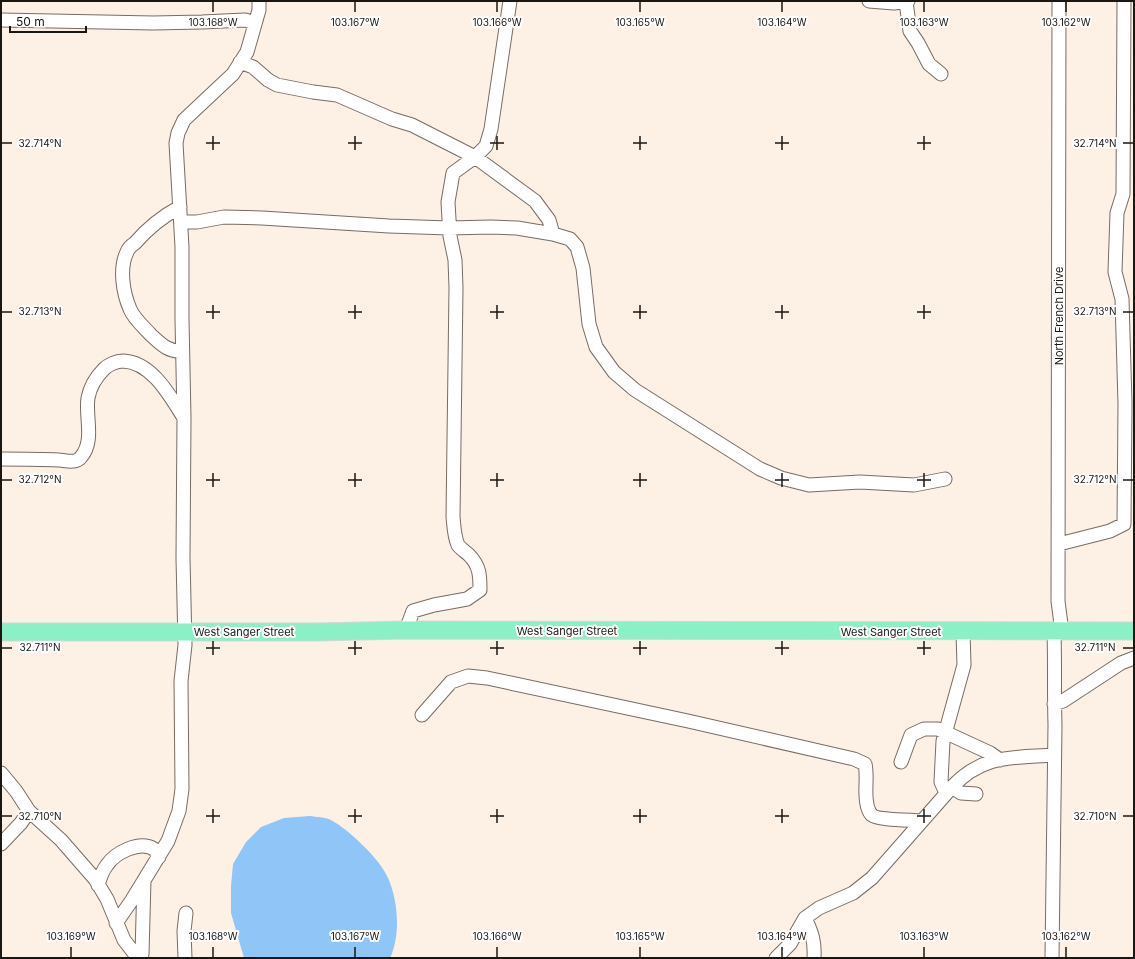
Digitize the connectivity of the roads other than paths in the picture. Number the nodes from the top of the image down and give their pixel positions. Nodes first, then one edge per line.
1 (259, 1) edge
2 (510, 1) edge
3 (869, 1) edge
4 (907, 1) edge
5 (1059, 1) edge
6 (1124, 1) edge
7 (1, 20) edge
8 (255, 23) junction
9 (240, 62) junction
10 (941, 74) dead end
11 (1123, 132) junction
12 (1134, 142) edge
13 (475, 157) junction
14 (180, 206) junction
15 (181, 222) junction
16 (449, 228) junction
17 (553, 234) junction
18 (182, 351) junction
19 (184, 418) junction
20 (1, 459) edge
21 (945, 479) dead end
22 (1059, 544) junction
23 (406, 630) junction
24 (185, 631) junction
25 (1, 632) edge
26 (963, 632) junction
27 (1058, 632) junction
28 (1134, 632) edge
29 (1134, 658) edge
30 (1054, 704) junction
31 (422, 715) dead end
32 (946, 733) junction
33 (1054, 755) junction
34 (1000, 760) junction
35 (901, 762) dead end
36 (1, 773) edge
37 (949, 790) junction
38 (976, 794) dead end
39 (29, 811) junction
40 (921, 821) junction
41 (1, 844) edge
42 (159, 857) junction
43 (144, 880) junction
44 (98, 885) junction
45 (186, 913) dead end
46 (805, 918) junction
47 (116, 923) junction
48 (139, 958) edge
49 (185, 958) edge
50 (776, 958) edge
51 (814, 958) edge
52 (1052, 958) edge

1 - 8 street
2 - 13 street
3 - 4 street
4 - 10 street
5 - 22 street, North French Drive
6 - 11 street
7 - 8 street
8 - 9 street
9 - 13 street
9 - 14 street
11 - 12 street
11 - 22 street
13 - 16 street
13 - 17 street
14 - 15 street
14 - 18 street
15 - 16 street
15 - 18 street
16 - 17 street
16 - 23 street
17 - 21 street
18 - 19 street
19 - 20 street
19 - 24 street
22 - 27 street, North French Drive
23 - 24 main road, West Sanger Street
23 - 26 main road, West Sanger Street
24 - 25 main road, West Sanger Street
24 - 42 street
26 - 27 main road, West Sanger Street
26 - 32 street
27 - 28 main road, West Sanger Street
27 - 30 street, North French Drive
29 - 30 street
30 - 33 street, North French Drive
31 - 40 street
32 - 34 street
32 - 35 street
32 - 37 street
33 - 34 street
33 - 52 street, North French Drive
34 - 37 street
36 - 39 street
37 - 38 street
37 - 40 street
39 - 41 street
39 - 44 street
40 - 46 street
42 - 43 street
42 - 44 street
43 - 47 street
43 - 48 street
44 - 47 street
45 - 49 street
46 - 50 street
46 - 51 street
47 - 48 street

